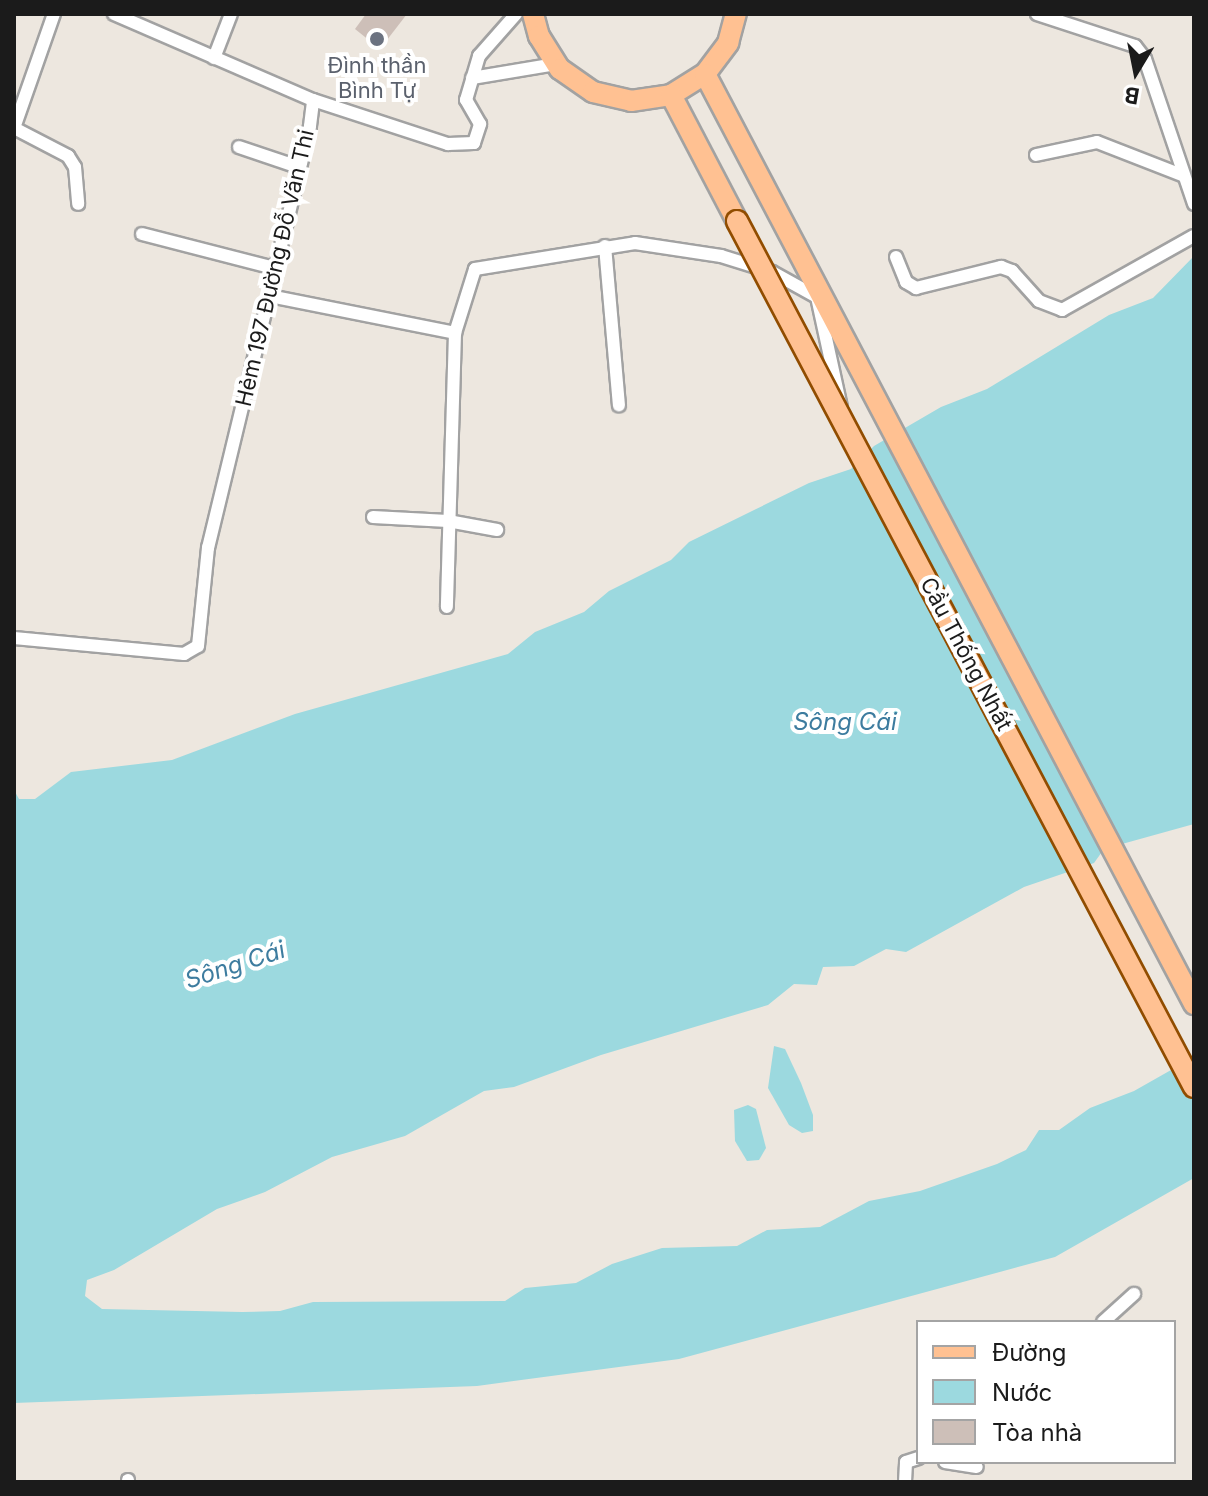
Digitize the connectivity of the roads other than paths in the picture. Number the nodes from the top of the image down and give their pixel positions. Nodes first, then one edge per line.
1 (54, 14) edge
2 (114, 14) edge
3 (231, 14) edge
4 (516, 14) edge
5 (533, 14) edge
6 (736, 14) edge
7 (1037, 14) edge
8 (214, 58) junction
9 (556, 64) junction
10 (705, 74) junction
11 (472, 78) junction
12 (671, 95) junction
13 (313, 100) junction
14 (14, 128) edge
15 (239, 147) dead end
16 (1036, 155) dead end
17 (298, 167) junction
18 (1184, 176) junction
19 (78, 204) dead end
20 (1194, 204) edge
21 (142, 234) dead end
22 (1194, 236) edge
23 (605, 246) junction
24 (896, 257) dead end
25 (274, 268) junction
26 (270, 296) junction
27 (455, 333) junction
28 (619, 405) dead end
29 (845, 433) dead end
30 (373, 517) dead end
31 (448, 521) junction
32 (497, 530) dead end
33 (447, 607) dead end
34 (14, 638) edge
35 (1194, 1004) edge
36 (1194, 1087) edge
37 (1134, 1294) dead end
38 (1105, 1320) edge
39 (916, 1459) edge
40 (958, 1464) edge
41 (977, 1467) dead end
42 (905, 1482) edge

1 - 14 street
2 - 8 street, Hẻm 197 Đường Đỗ Văn Thi
3 - 8 street
4 - 11 street
5 - 9 main road
6 - 10 main road
7 - 18 street
8 - 13 street, Hẻm 197 Đường Đỗ Văn Thi
9 - 11 street
9 - 12 main road
10 - 12 main road
10 - 35 main road, Cầu Thống Nhất
11 - 13 street
12 - 36 main road, Cầu Thống Nhất, bridge
13 - 17 street, Hẻm 197 Đường Đỗ Văn Thi
14 - 19 street
15 - 17 street
16 - 18 street
17 - 25 street, Hẻm 197 Đường Đỗ Văn Thi
18 - 20 street
21 - 25 street
22 - 24 street
23 - 27 street
23 - 28 street
23 - 29 street
25 - 26 street, Hẻm 197 Đường Đỗ Văn Thi
26 - 27 street
26 - 34 street, Hẻm 197 Đường Đỗ Văn Thi
27 - 31 street
30 - 31 street
31 - 32 street
31 - 33 street
37 - 38 street
39 - 42 street
40 - 41 street

